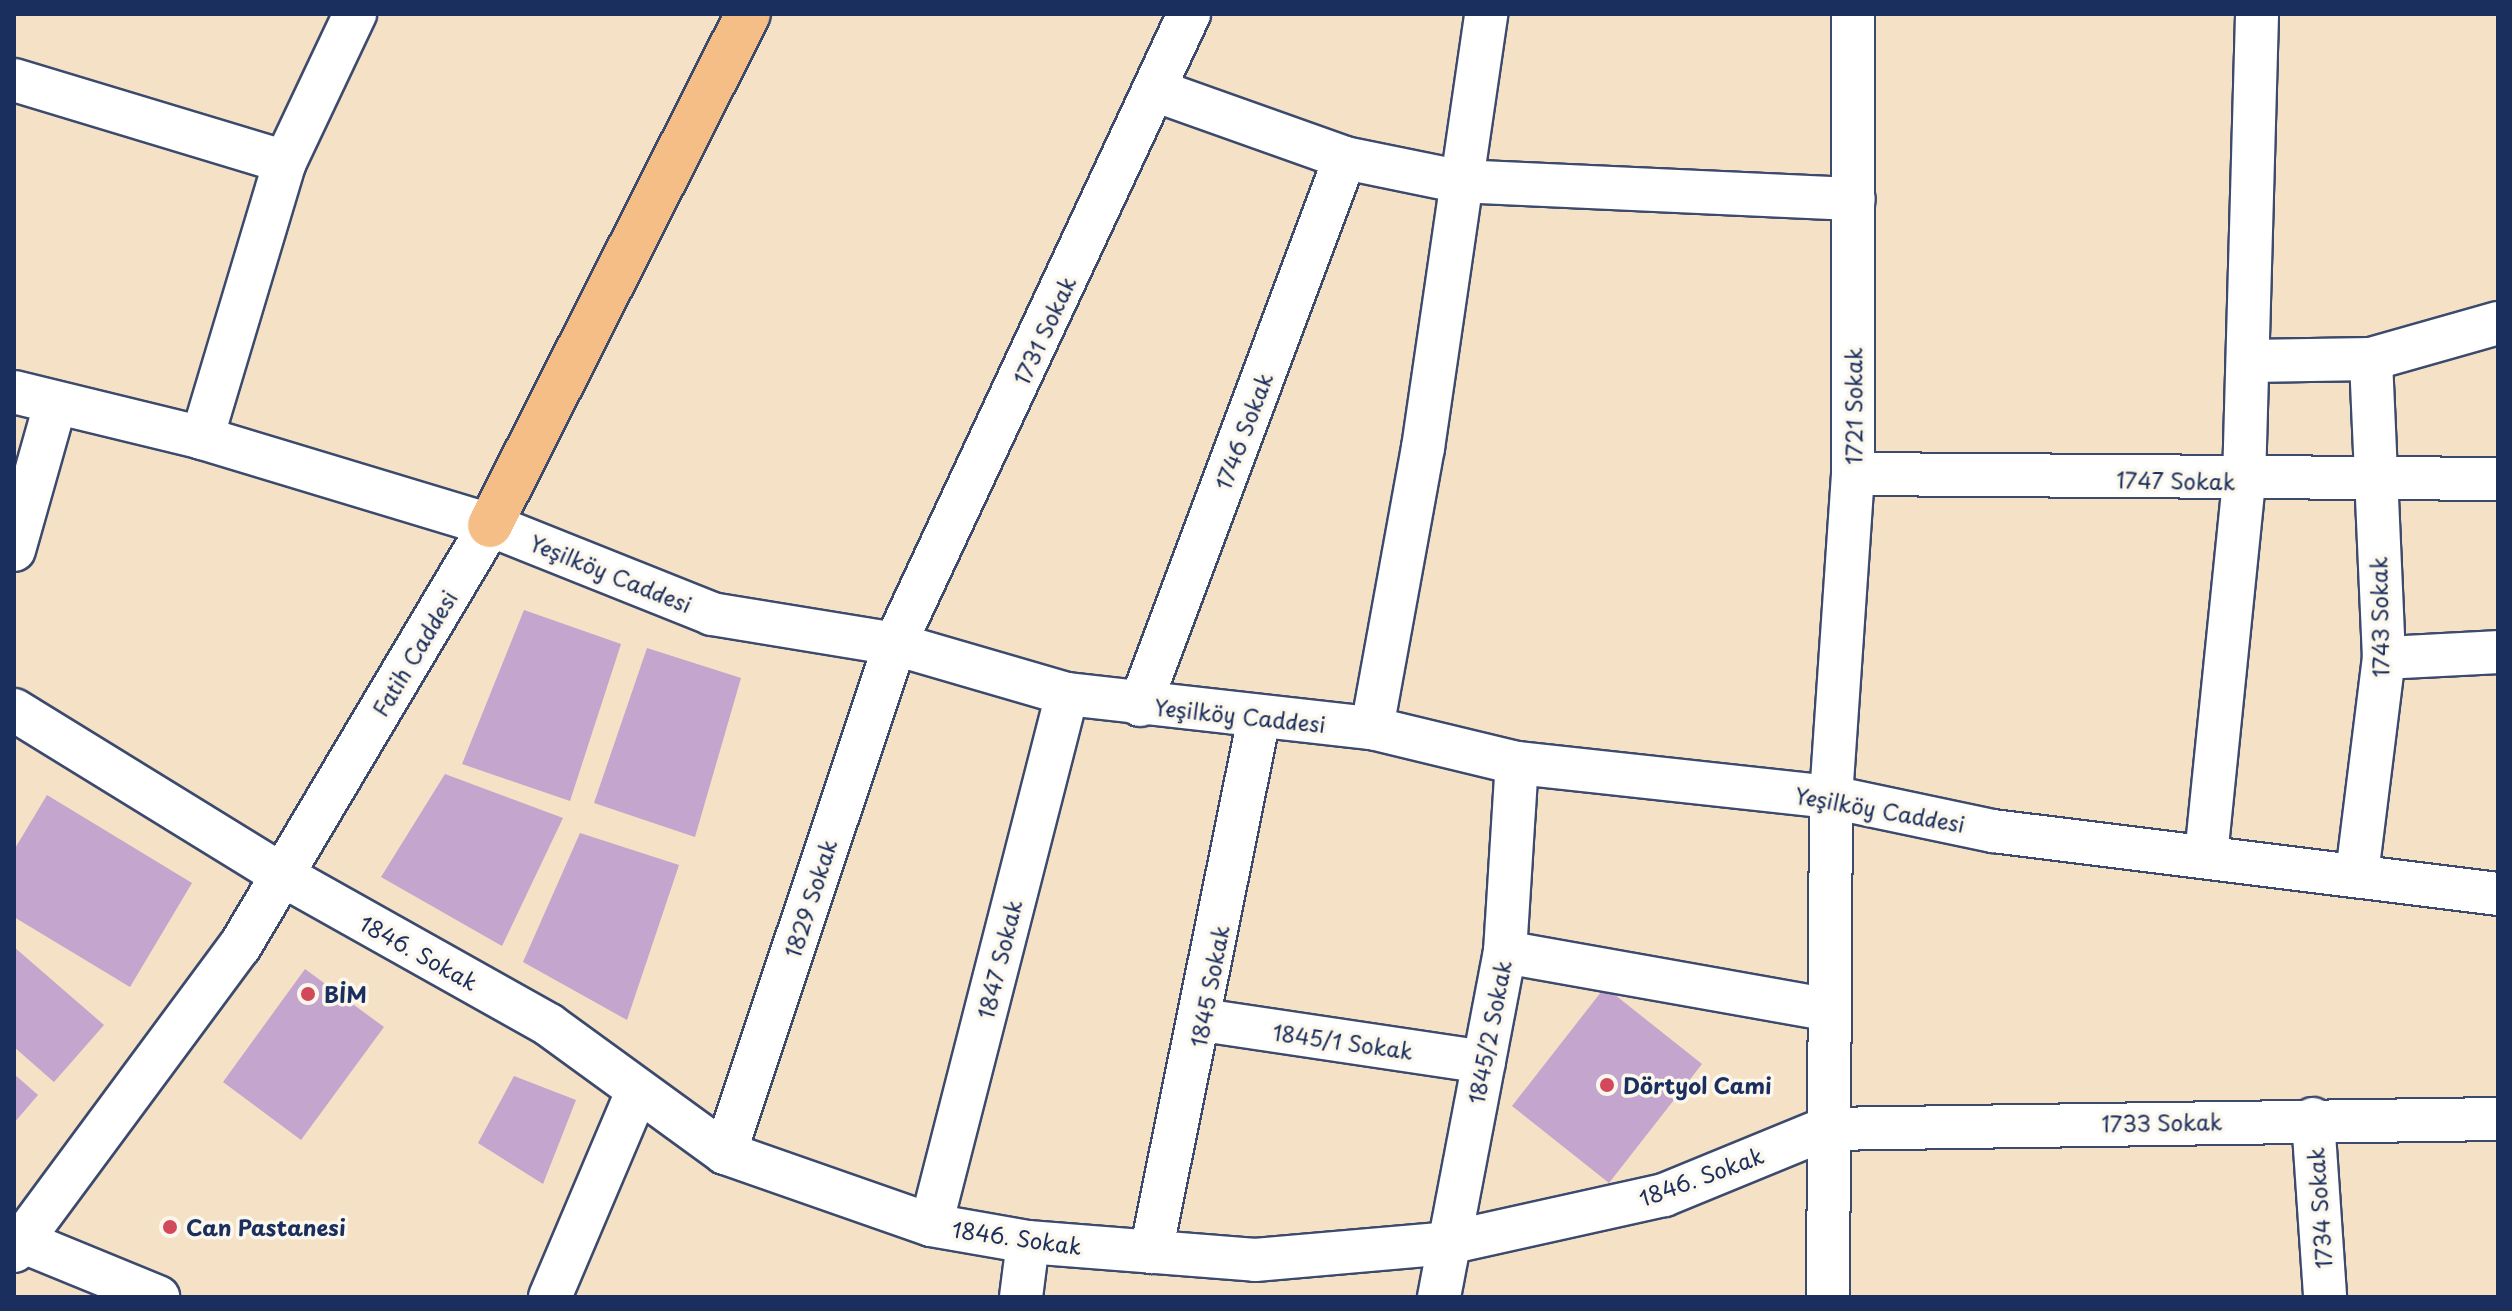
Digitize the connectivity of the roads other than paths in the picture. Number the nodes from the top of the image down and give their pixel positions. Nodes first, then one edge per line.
1 (355, 14) edge
2 (748, 14) edge
3 (1189, 14) edge
4 (1486, 14) edge
5 (1853, 14) edge
6 (2257, 14) edge
7 (14, 80) edge
8 (1157, 91) junction
9 (1345, 158) junction
10 (285, 162) junction
11 (1457, 181) junction
12 (1854, 199) junction
13 (2498, 323) edge
14 (2371, 359) junction
15 (2249, 361) junction
16 (14, 392) edge
17 (55, 405) junction
18 (202, 438) junction
19 (1853, 474) junction
20 (2498, 479) edge
21 (2244, 481) junction
22 (2376, 482) junction
23 (490, 525) junction
24 (14, 550) edge
25 (895, 644) junction
26 (2498, 652) edge
27 (2384, 658) junction
28 (1067, 694) junction
29 (1140, 705) junction
30 (14, 710) edge
31 (1259, 718) junction
32 (1372, 728) junction
33 (1517, 763) junction
34 (1831, 797) junction
35 (2206, 856) junction
36 (2357, 874) junction
37 (282, 875) junction
38 (2498, 894) edge
39 (1505, 952) junction
40 (1829, 1010) junction
41 (1203, 1020) junction
42 (1484, 1062) junction
43 (636, 1094) junction
44 (2313, 1119) junction
45 (2498, 1119) edge
46 (1825, 1129) junction
47 (725, 1153) junction
48 (931, 1225) junction
49 (1028, 1242) junction
50 (1448, 1243) junction
51 (16, 1244) edge
52 (1151, 1252) junction
53 (158, 1297) edge
54 (550, 1297) edge
55 (1021, 1297) edge
56 (1439, 1297) edge
57 (1828, 1297) edge
58 (2325, 1297) edge

1 - 10 street
2 - 23 main road, Fatih Caddesi
3 - 8 street, 1731 Sokak
4 - 11 street
5 - 12 street, 1721 Sokak
6 - 15 street
7 - 10 street
8 - 9 street
8 - 25 street, 1731 Sokak
9 - 11 street
9 - 29 street, 1746 Sokak
10 - 18 street
11 - 12 street
11 - 32 street
12 - 19 street, 1721 Sokak
13 - 14 street
14 - 15 street
14 - 22 street, 1743 Sokak
15 - 21 street
16 - 17 street, Yeşilköy Caddesi
17 - 18 street, Yeşilköy Caddesi
17 - 24 street
18 - 23 street, Yeşilköy Caddesi
19 - 21 street, 1747 Sokak
19 - 34 street, 1721 Sokak
20 - 22 street, 1747 Sokak
21 - 22 street, 1747 Sokak
21 - 35 street
22 - 27 street, 1743 Sokak
23 - 25 street, Yeşilköy Caddesi
23 - 37 street, Fatih Caddesi
25 - 28 street, Yeşilköy Caddesi
25 - 47 street, 1829 Sokak
26 - 27 street
27 - 36 street, 1743 Sokak
28 - 29 street, Yeşilköy Caddesi
28 - 48 street, 1847 Sokak
29 - 31 street, Yeşilköy Caddesi
30 - 37 street, 1846. Sokak
31 - 32 street, Yeşilköy Caddesi
31 - 41 street, 1845 Sokak
32 - 33 street, Yeşilköy Caddesi
33 - 34 street, Yeşilköy Caddesi
33 - 39 street, 1845/2 Sokak
34 - 35 street, Yeşilköy Caddesi
34 - 40 street, 1721 Sokak
35 - 36 street, Yeşilköy Caddesi
36 - 38 street, Yeşilköy Caddesi
37 - 43 street, 1846. Sokak
37 - 51 street, Fatih Caddesi
39 - 40 street
39 - 42 street, 1845/2 Sokak
40 - 46 street, 1721 Sokak
41 - 42 street, 1845/1 Sokak
41 - 52 street, 1845 Sokak
42 - 50 street, 1845/2 Sokak
43 - 47 street, 1846. Sokak
43 - 54 street
44 - 45 street, 1733 Sokak
44 - 46 street, 1733 Sokak
44 - 58 street, 1734 Sokak
46 - 50 street, 1846. Sokak
46 - 57 street, 1721 Sokak
47 - 48 street, 1846. Sokak
48 - 49 street, 1846. Sokak
49 - 52 street, 1846. Sokak
49 - 55 street
50 - 52 street, 1846. Sokak
50 - 56 street, 1845/2 Sokak
51 - 53 street

